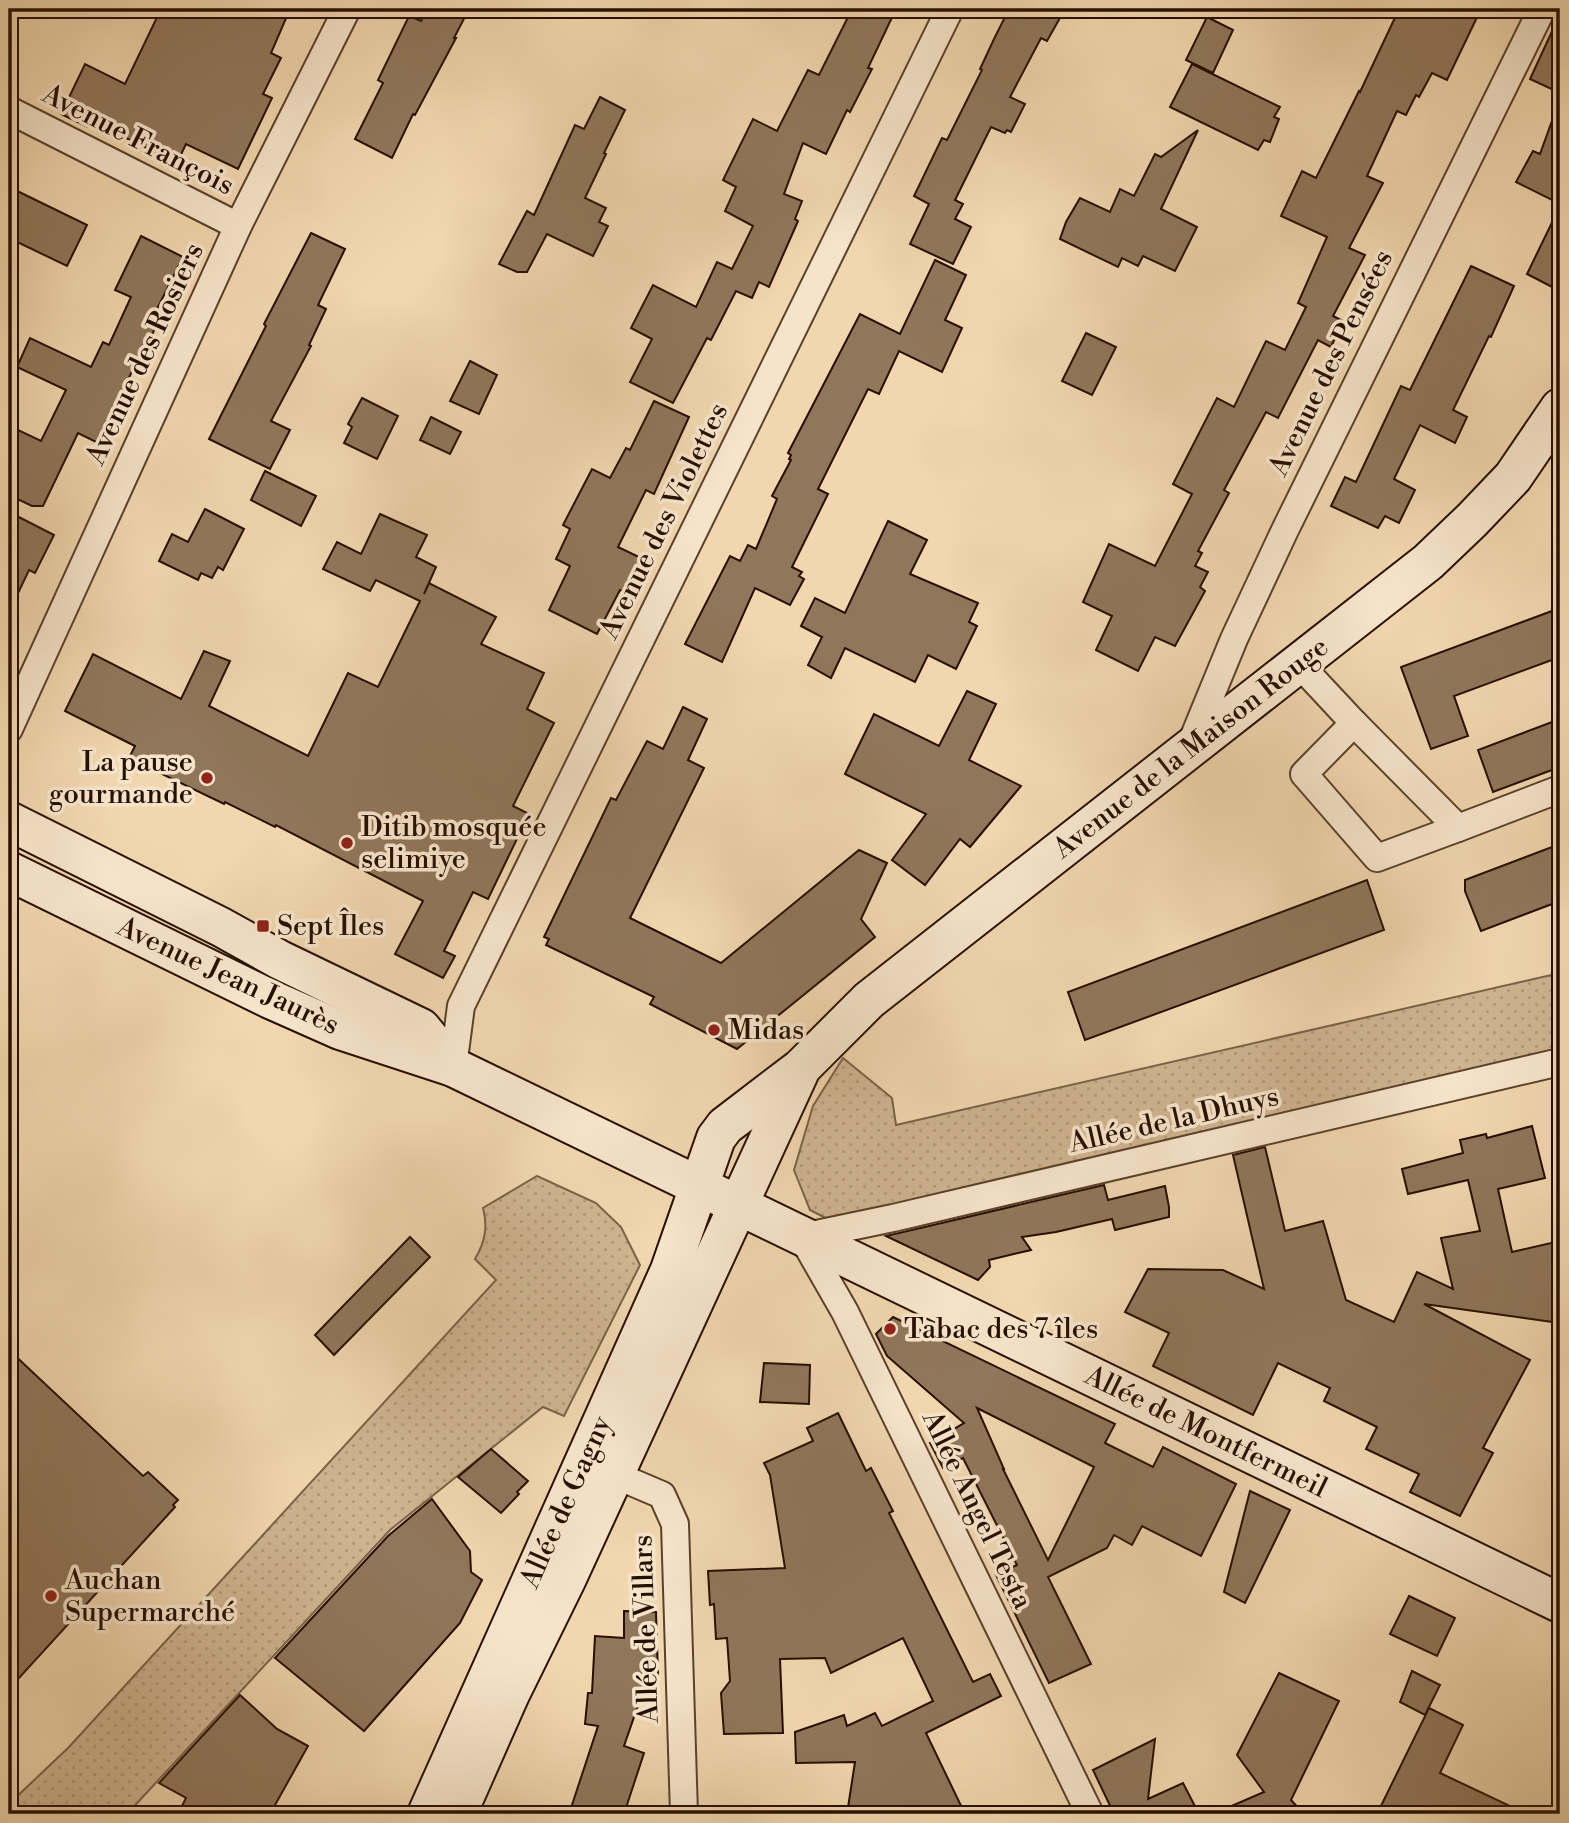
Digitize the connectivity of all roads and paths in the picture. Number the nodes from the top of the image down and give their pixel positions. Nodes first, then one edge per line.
1 (347, 9) edge
2 (950, 9) edge
3 (1542, 9) edge
4 (9, 110) edge
5 (238, 226) junction
6 (1560, 408) edge
7 (1298, 663) junction
8 (1354, 723) junction
9 (9, 729) edge
10 (1188, 751) junction
11 (1560, 789) edge
12 (9, 821) edge
13 (1458, 828) junction
14 (9, 871) edge
15 (1560, 1062) edge
16 (453, 1067) junction
17 (801, 1068) junction
18 (699, 1187) junction
19 (738, 1206) junction
20 (802, 1237) junction
21 (615, 1475) junction
22 (1560, 1603) edge
23 (426, 1814) edge
24 (457, 1814) edge
25 (684, 1814) edge
26 (1090, 1814) edge

1 - 5 street, Avenue des Rosiers
2 - 16 street, Avenue des Violettes
3 - 10 street, Avenue des Pensées
4 - 5 street, Avenue François
5 - 9 street, Avenue des Rosiers
6 - 7 main road, Avenue de la Maison Rouge
7 - 8 street
7 - 10 main road, Avenue de la Maison Rouge
8 - 13 street
8 - 13 street
10 - 17 main road, Avenue de la Maison Rouge
11 - 13 street
12 - 16 main road, Avenue Jean Jaurès
14 - 16 main road, Avenue Jean Jaurès
15 - 20 street, Allée de la Dhuys
16 - 18 main road, Avenue Jean Jaurès
17 - 18 main road, Avenue de la Maison Rouge
17 - 19 main road, Avenue de la Maison Rouge
18 - 19 main road, Avenue Jean Jaurès
18 - 23 main road, Allée de Gagny
19 - 20 main road, Allée de Montfermeil
19 - 21 main road, Allée de Gagny
20 - 22 main road, Allée de Montfermeil
20 - 26 street, Allée Angel Testa
21 - 24 main road, Allée de Gagny
21 - 25 street, Allée de Villars

